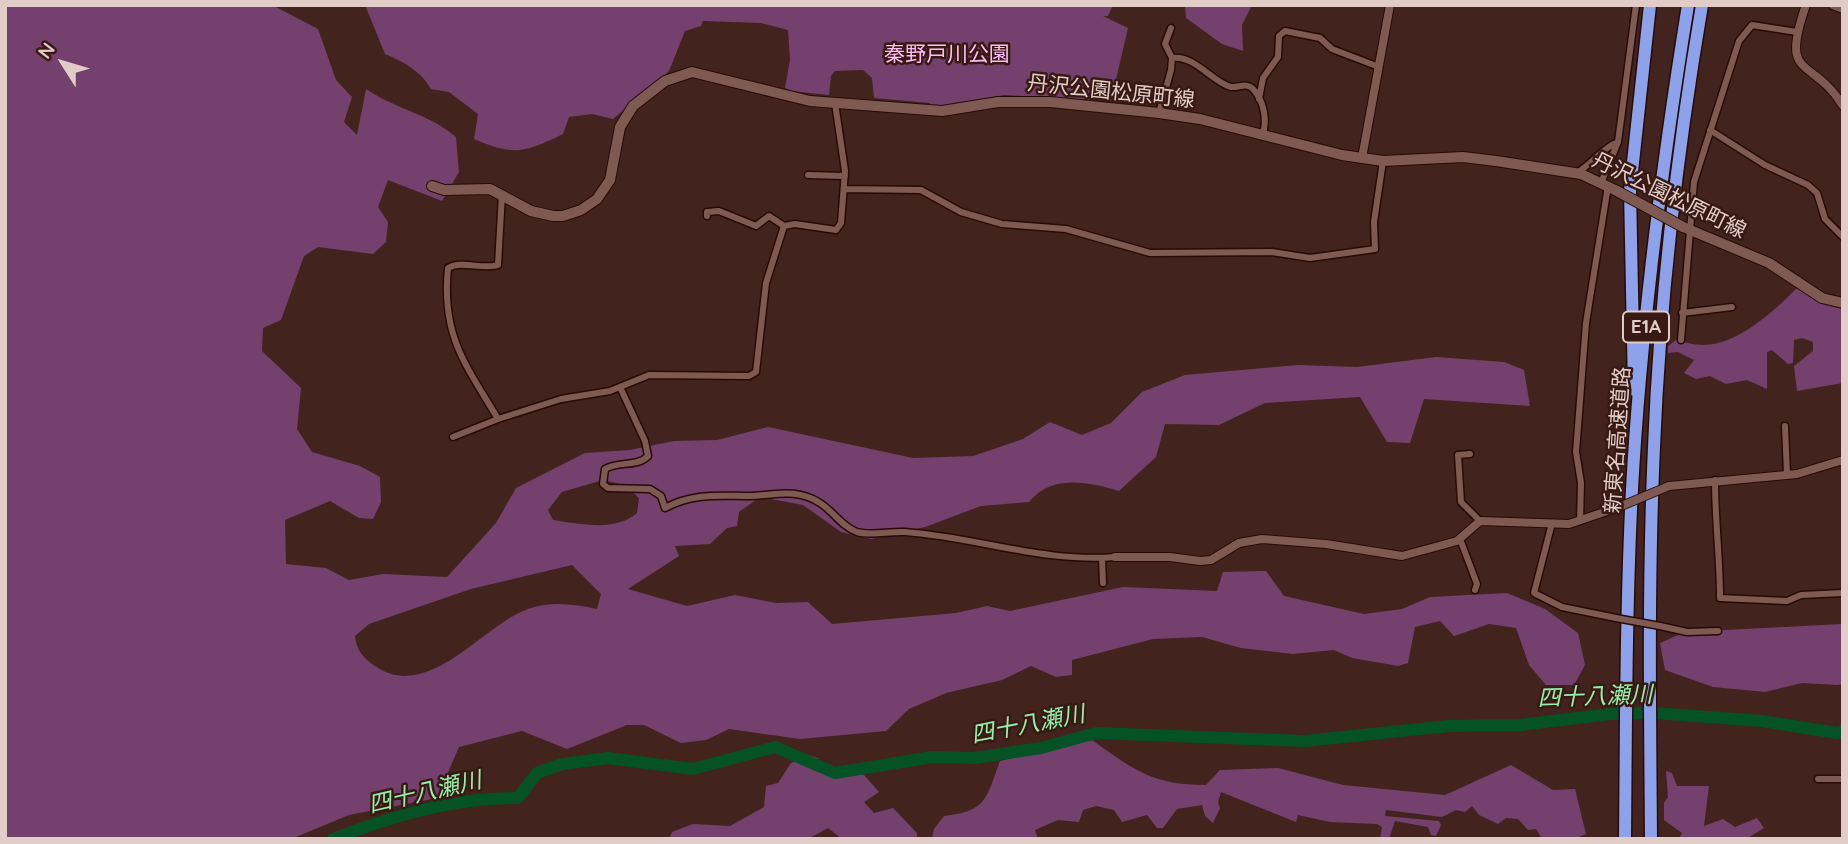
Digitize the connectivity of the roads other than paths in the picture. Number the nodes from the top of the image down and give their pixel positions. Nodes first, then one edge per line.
1 (1390, 5) edge
2 (1636, 5) edge
3 (1650, 5) edge
4 (1688, 5) edge
5 (1702, 5) edge
6 (1806, 5) edge
7 (1833, 5) edge
8 (1843, 9) edge
9 (1171, 28) dead end
10 (1797, 32) junction
11 (1172, 58) junction
12 (1379, 67) junction
13 (1259, 99) junction
14 (835, 103) junction
15 (1843, 106) edge
16 (1159, 113) junction
17 (1710, 130) junction
18 (1262, 136) junction
19 (1618, 142) junction
20 (1362, 158) junction
21 (1383, 161) junction
22 (1576, 173) junction
23 (808, 175) dead end
24 (845, 176) junction
25 (432, 186) dead end
26 (1609, 187) junction
27 (844, 189) junction
28 (502, 193) junction
29 (707, 216) dead end
30 (784, 226) junction
31 (1687, 229) junction
32 (1843, 237) edge
33 (1843, 303) edge
34 (1732, 307) dead end
35 (1682, 313) junction
36 (1681, 340) dead end
37 (620, 387) junction
38 (498, 419) junction
39 (1785, 426) dead end
40 (453, 437) dead end
41 (1635, 450) junction
42 (1470, 454) dead end
43 (1843, 460) edge
44 (1787, 474) junction
45 (1715, 480) junction
46 (1480, 521) junction
47 (1580, 521) junction
48 (1552, 523) junction
49 (1460, 539) junction
50 (1115, 557) joint
51 (1102, 558) junction
52 (1102, 583) dead end
53 (1475, 590) dead end
54 (1843, 593) edge
55 (1718, 631) dead end
56 (1818, 779) dead end
57 (1843, 779) edge
58 (1625, 839) edge
59 (1651, 839) edge

1 - 12 street
2 - 19 street
3 - 41 highway
4 - 41 highway, 新東名高速道路 / E1A
5 - 59 highway, 新東名高速道路 / E1A
6 - 10 street
7 - 8 street
9 - 11 street
10 - 15 street
10 - 17 street
11 - 13 street
11 - 16 street
12 - 13 street
12 - 20 street
13 - 18 street
14 - 16 main road, 丹沢公園松原町線
14 - 24 street
14 - 28 main road, 丹沢公園松原町線
16 - 18 main road, 丹沢公園松原町線
17 - 31 street
17 - 32 street
18 - 20 main road, 丹沢公園松原町線
19 - 22 street
19 - 26 street
20 - 21 main road, 丹沢公園松原町線
21 - 22 main road, 丹沢公園松原町線
21 - 27 street
22 - 26 main road, 丹沢公園松原町線
23 - 24 street
24 - 27 street
25 - 28 main road, 丹沢公園松原町線
26 - 31 main road, 丹沢公園松原町線, bridge
26 - 47 street
27 - 30 street
28 - 38 street
29 - 30 street
30 - 37 street
31 - 33 main road, 丹沢公園松原町線
31 - 35 street
34 - 35 street
35 - 36 street
37 - 38 street
37 - 51 street
38 - 40 street
39 - 44 street
41 - 58 highway, 新東名高速道路 / E1A
42 - 46 street
43 - 44 street
44 - 45 street
45 - 47 street, bridge
45 - 54 street
46 - 48 street
46 - 49 street
47 - 48 street
48 - 55 street, bridge
49 - 50 street
49 - 53 street
50 - 51 street
51 - 52 street
56 - 57 street

